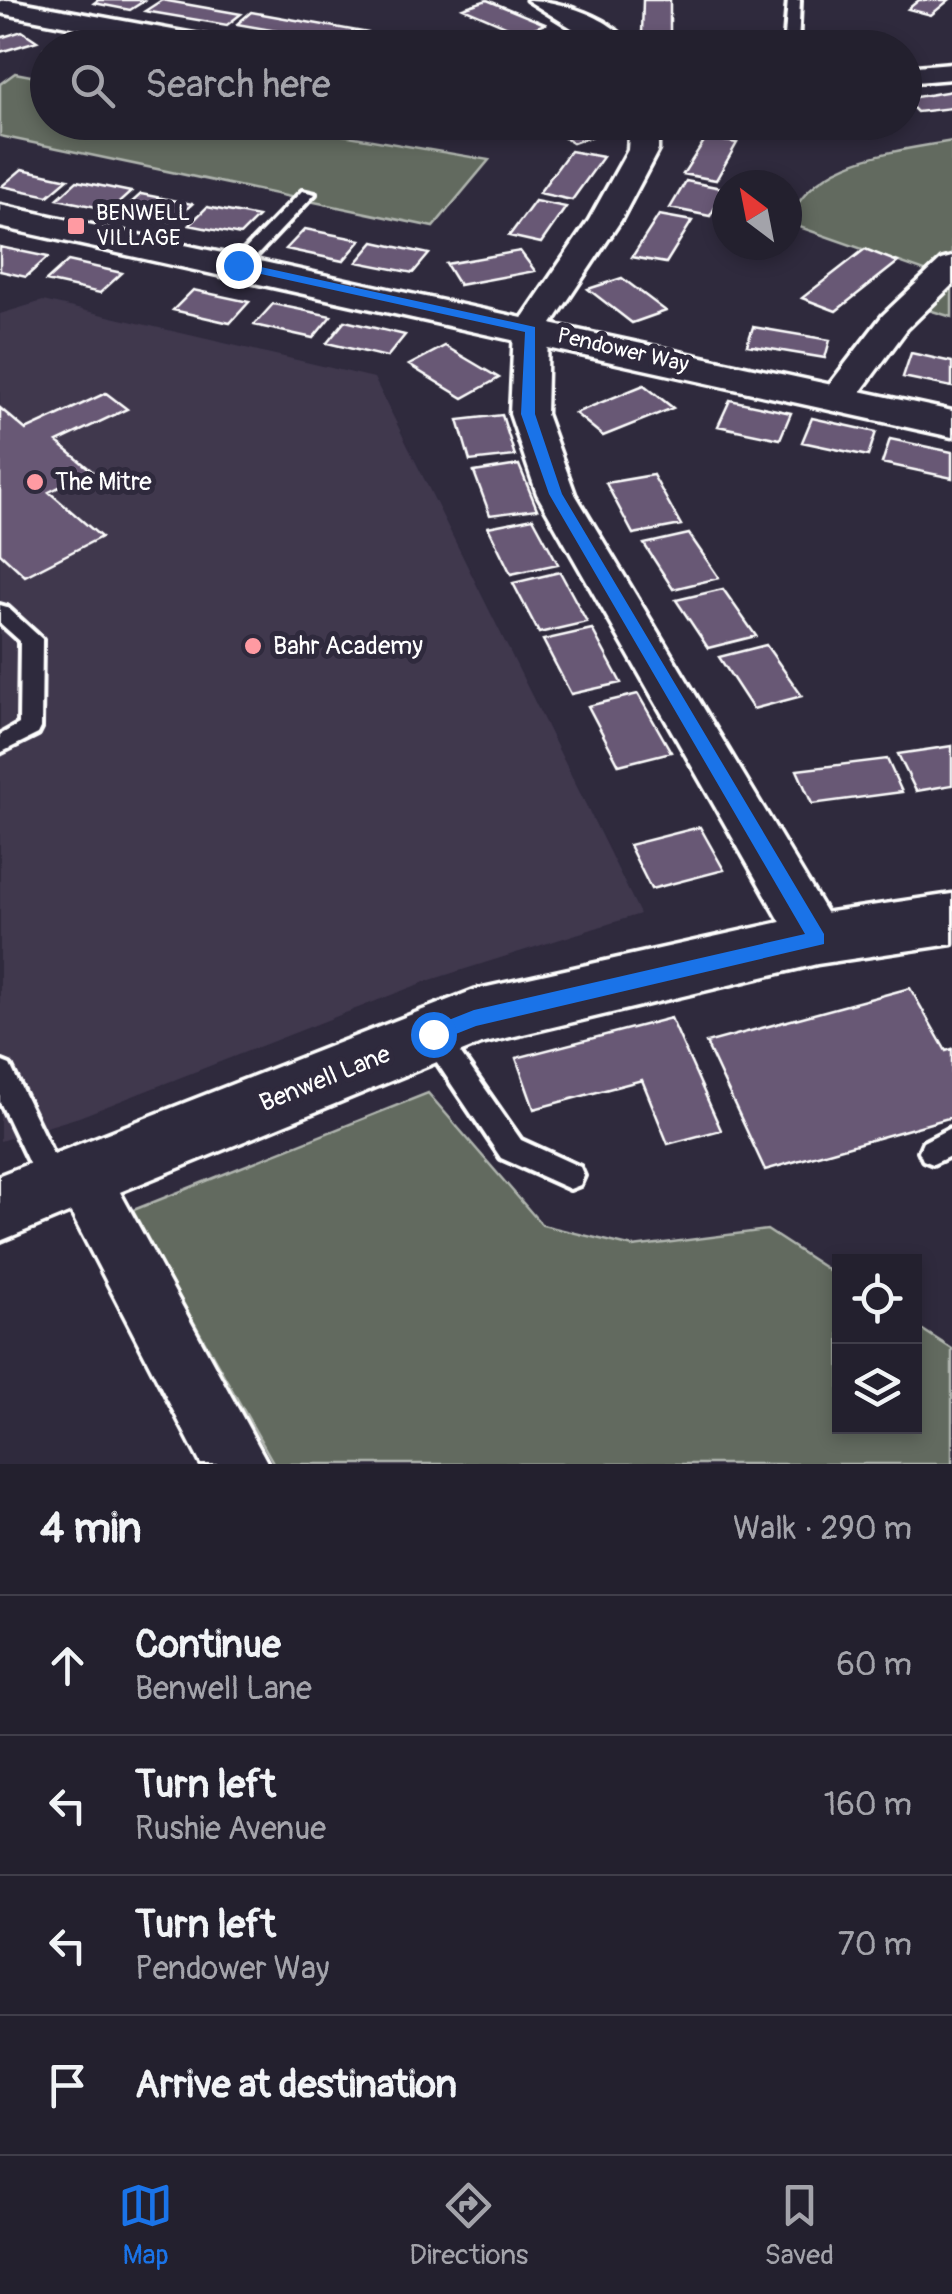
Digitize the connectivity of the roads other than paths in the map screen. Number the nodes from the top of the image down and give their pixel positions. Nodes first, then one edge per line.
1 (540, 0) edge
2 (794, 0) edge
3 (6, 6) edge
4 (132, 30) edge
5 (596, 30) edge
6 (792, 30) edge
7 (952, 71) edge
8 (922, 73) edge
9 (643, 140) edge
10 (307, 194) dead end
11 (0, 216) edge
12 (238, 265) junction
13 (952, 267) edge
14 (531, 330) junction
15 (837, 398) junction
16 (952, 424) edge
17 (0, 612) edge
18 (0, 746) edge
19 (952, 919) edge
20 (818, 939) junction
21 (433, 1034) junction
22 (0, 1073) edge
23 (570, 1176) dead end
24 (46, 1191) edge
25 (236, 1464) edge

1 - 5 street
2 - 6 lane
3 - 4 street
7 - 8 street
9 - 14 street
10 - 12 lane
11 - 12 street, Pendower Way
12 - 14 street, Pendower Way
13 - 15 street
14 - 15 street, Pendower Way
14 - 20 street
15 - 16 street, Pendower Way
17 - 18 lane
19 - 20 street, Benwell Lane
20 - 21 street, Benwell Lane
21 - 23 lane
21 - 24 street, Benwell Lane
22 - 24 lane
24 - 25 street

